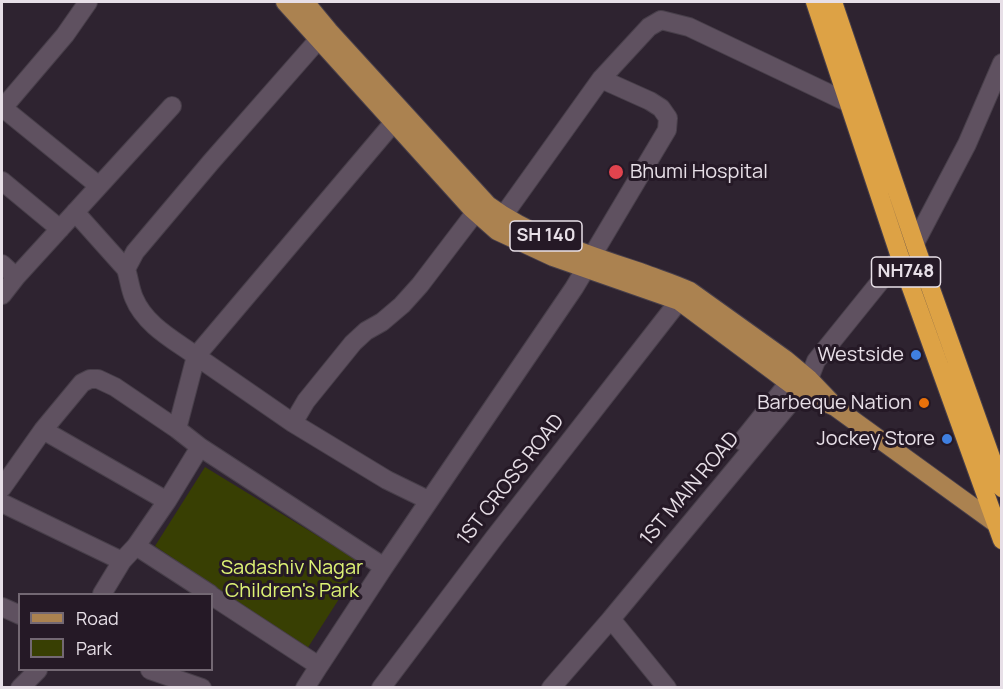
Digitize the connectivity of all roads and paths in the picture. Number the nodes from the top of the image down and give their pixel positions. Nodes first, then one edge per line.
1 (88, 2) edge
2 (285, 2) edge
3 (305, 2) edge
4 (815, 2) edge
5 (833, 2) edge
6 (319, 39) junction
7 (1002, 63) edge
8 (602, 79) junction
9 (849, 103) junction
10 (172, 106) dead end
11 (2, 108) edge
12 (394, 122) junction
13 (2, 181) edge
14 (99, 186) junction
15 (479, 207) junction
16 (75, 212) junction
17 (503, 216) junction
18 (60, 229) junction
19 (915, 243) junction
20 (900, 257) junction
21 (589, 262) junction
22 (2, 264) edge
23 (126, 269) junction
24 (16, 277) junction
25 (2, 295) edge
26 (679, 301) junction
27 (196, 356) junction
28 (799, 381) junction
29 (293, 423) junction
30 (177, 429) junction
31 (43, 430) junction
32 (200, 447) junction
33 (2, 488) edge
34 (1002, 488) edge
35 (428, 500) junction
36 (167, 501) junction
37 (2, 503) edge
38 (998, 525) edge
39 (1002, 540) edge
40 (136, 546) junction
41 (122, 561) junction
42 (384, 567) junction
43 (103, 593) edge
44 (208, 593) edge
45 (213, 596) edge
46 (2, 607) edge
47 (18, 614) edge
48 (611, 619) junction
49 (319, 666) junction
50 (36, 671) edge
51 (156, 671) edge
52 (20, 687) edge
53 (202, 687) edge
54 (305, 687) edge
55 (381, 687) edge
56 (538, 687) edge
57 (551, 687) edge
58 (667, 687) edge

1 - 11 street
2 - 6 main road, SH 140
3 - 15 main road, SH 140
4 - 9 highway, NH748
5 - 19 highway, NH748
6 - 12 main road, SH 140
6 - 23 street
7 - 19 street
8 - 9 street
8 - 17 street
8 - 21 street
9 - 20 highway, NH748
10 - 14 street
11 - 14 street
12 - 15 main road, SH 140
12 - 27 street
13 - 18 street
14 - 16 street
15 - 17 main road, SH 140
15 - 21 main road, SH 140
15 - 29 street
16 - 18 street
16 - 23 street
17 - 21 main road, SH 140
18 - 24 street
19 - 34 highway, NH748
20 - 28 street
20 - 38 highway, NH748
21 - 26 main road, SH 140
21 - 28 main road, SH 140
21 - 35 street
22 - 24 street
23 - 27 street
24 - 25 street
26 - 28 main road, SH 140
26 - 55 street, 1ST CROSS ROAD
27 - 29 street
27 - 30 street
28 - 38 main road, SH 140
28 - 48 street, 1ST MAIN ROAD
28 - 56 street
29 - 35 street
30 - 31 street
30 - 32 street
31 - 33 street
31 - 36 street
32 - 36 street
32 - 42 street
35 - 42 street
36 - 40 street
37 - 41 street
38 - 39 highway, NH748
40 - 41 street
40 - 44 street
41 - 43 street
42 - 49 street
45 - 49 street
46 - 47 street
48 - 57 street, 1ST MAIN ROAD
48 - 58 street
49 - 54 street
50 - 52 street
51 - 53 street

